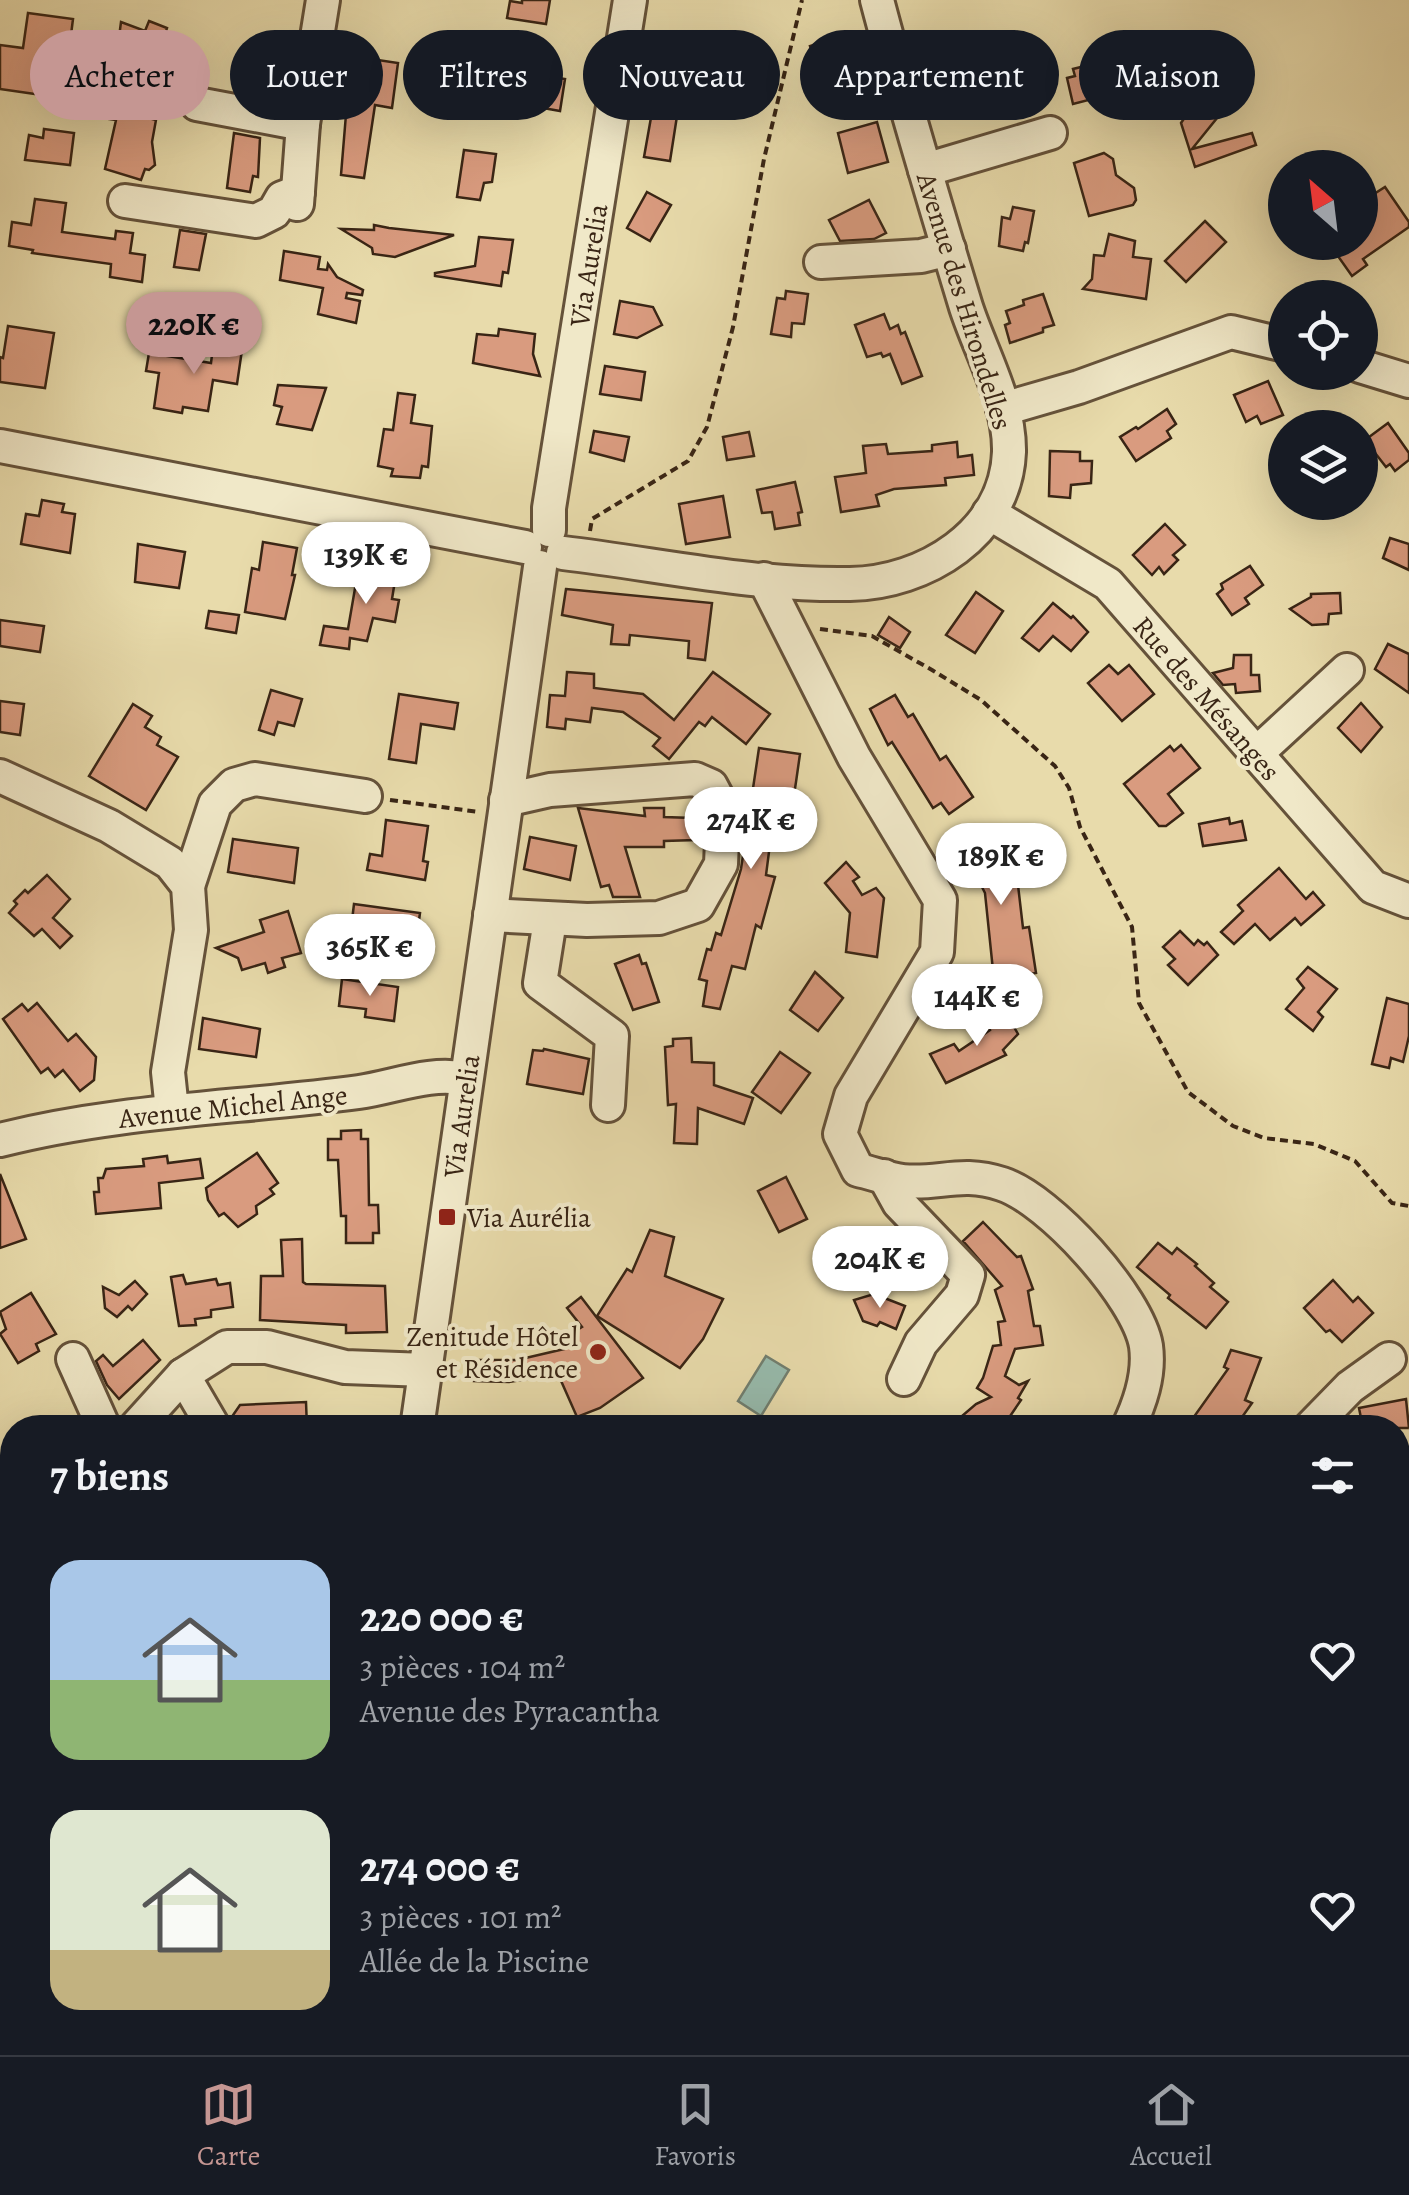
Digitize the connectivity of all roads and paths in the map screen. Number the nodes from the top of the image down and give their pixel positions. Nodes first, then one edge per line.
1 (323, 0) edge
2 (630, 0) edge
3 (802, 0) edge
4 (876, 0) edge
5 (210, 106) edge
6 (304, 124) junction
7 (1050, 133) dead end
8 (925, 170) junction
9 (125, 201) dead end
10 (949, 249) junction
11 (820, 262) dead end
12 (1268, 341) edge
13 (1378, 372) edge
14 (1409, 381) edge
15 (1003, 409) junction
16 (0, 446) edge
17 (989, 513) junction
18 (544, 550) junction
19 (601, 558) junction
20 (764, 579) junction
21 (780, 610) junction
22 (1347, 670) dead end
23 (1256, 754) junction
24 (0, 776) edge
25 (365, 796) joint
26 (492, 806) junction
27 (188, 886) junction
28 (1409, 901) edge
29 (490, 915) junction
30 (550, 920) junction
31 (466, 1080) junction
32 (608, 1104) dead end
33 (172, 1110) junction
34 (0, 1140) edge
35 (884, 1176) junction
36 (1409, 1206) edge
37 (72, 1359) dead end
38 (1388, 1359) dead end
39 (426, 1370) junction
40 (183, 1375) junction
41 (904, 1379) dead end
42 (98, 1415) edge
43 (147, 1415) edge
44 (206, 1415) edge
45 (420, 1415) edge
46 (1134, 1415) edge
47 (1323, 1415) edge

1 - 6 street
2 - 18 street, Via Aurelia
3 - 19 path
4 - 8 street, Avenue des Hirondelles
5 - 6 street
6 - 9 street
7 - 8 street
8 - 10 street, Avenue des Hirondelles
10 - 11 street
10 - 15 street, Avenue des Hirondelles
12 - 15 street
13 - 14 street
15 - 17 street, Avenue des Hirondelles
16 - 18 street, Avenue des Hirondelles
17 - 20 street, Avenue des Hirondelles
17 - 23 street, Rue des Mésanges
18 - 19 street, Avenue des Hirondelles
18 - 26 street, Via Aurelia
19 - 20 street, Avenue des Hirondelles
20 - 21 street
21 - 35 street
21 - 36 path
22 - 23 street
23 - 28 street, Rue des Mésanges
24 - 27 street
25 - 26 path
25 - 27 street
26 - 29 street, Via Aurelia
26 - 30 street
27 - 33 street
29 - 30 street
29 - 31 street, Via Aurelia
30 - 32 street
31 - 33 street, Avenue Michel Ange
31 - 39 street, Via Aurelia
33 - 34 street, Avenue Michel Ange
35 - 41 street
35 - 46 street
37 - 42 street
38 - 47 street
39 - 40 street
39 - 45 street, Via Aurelia
40 - 43 street
40 - 44 street

